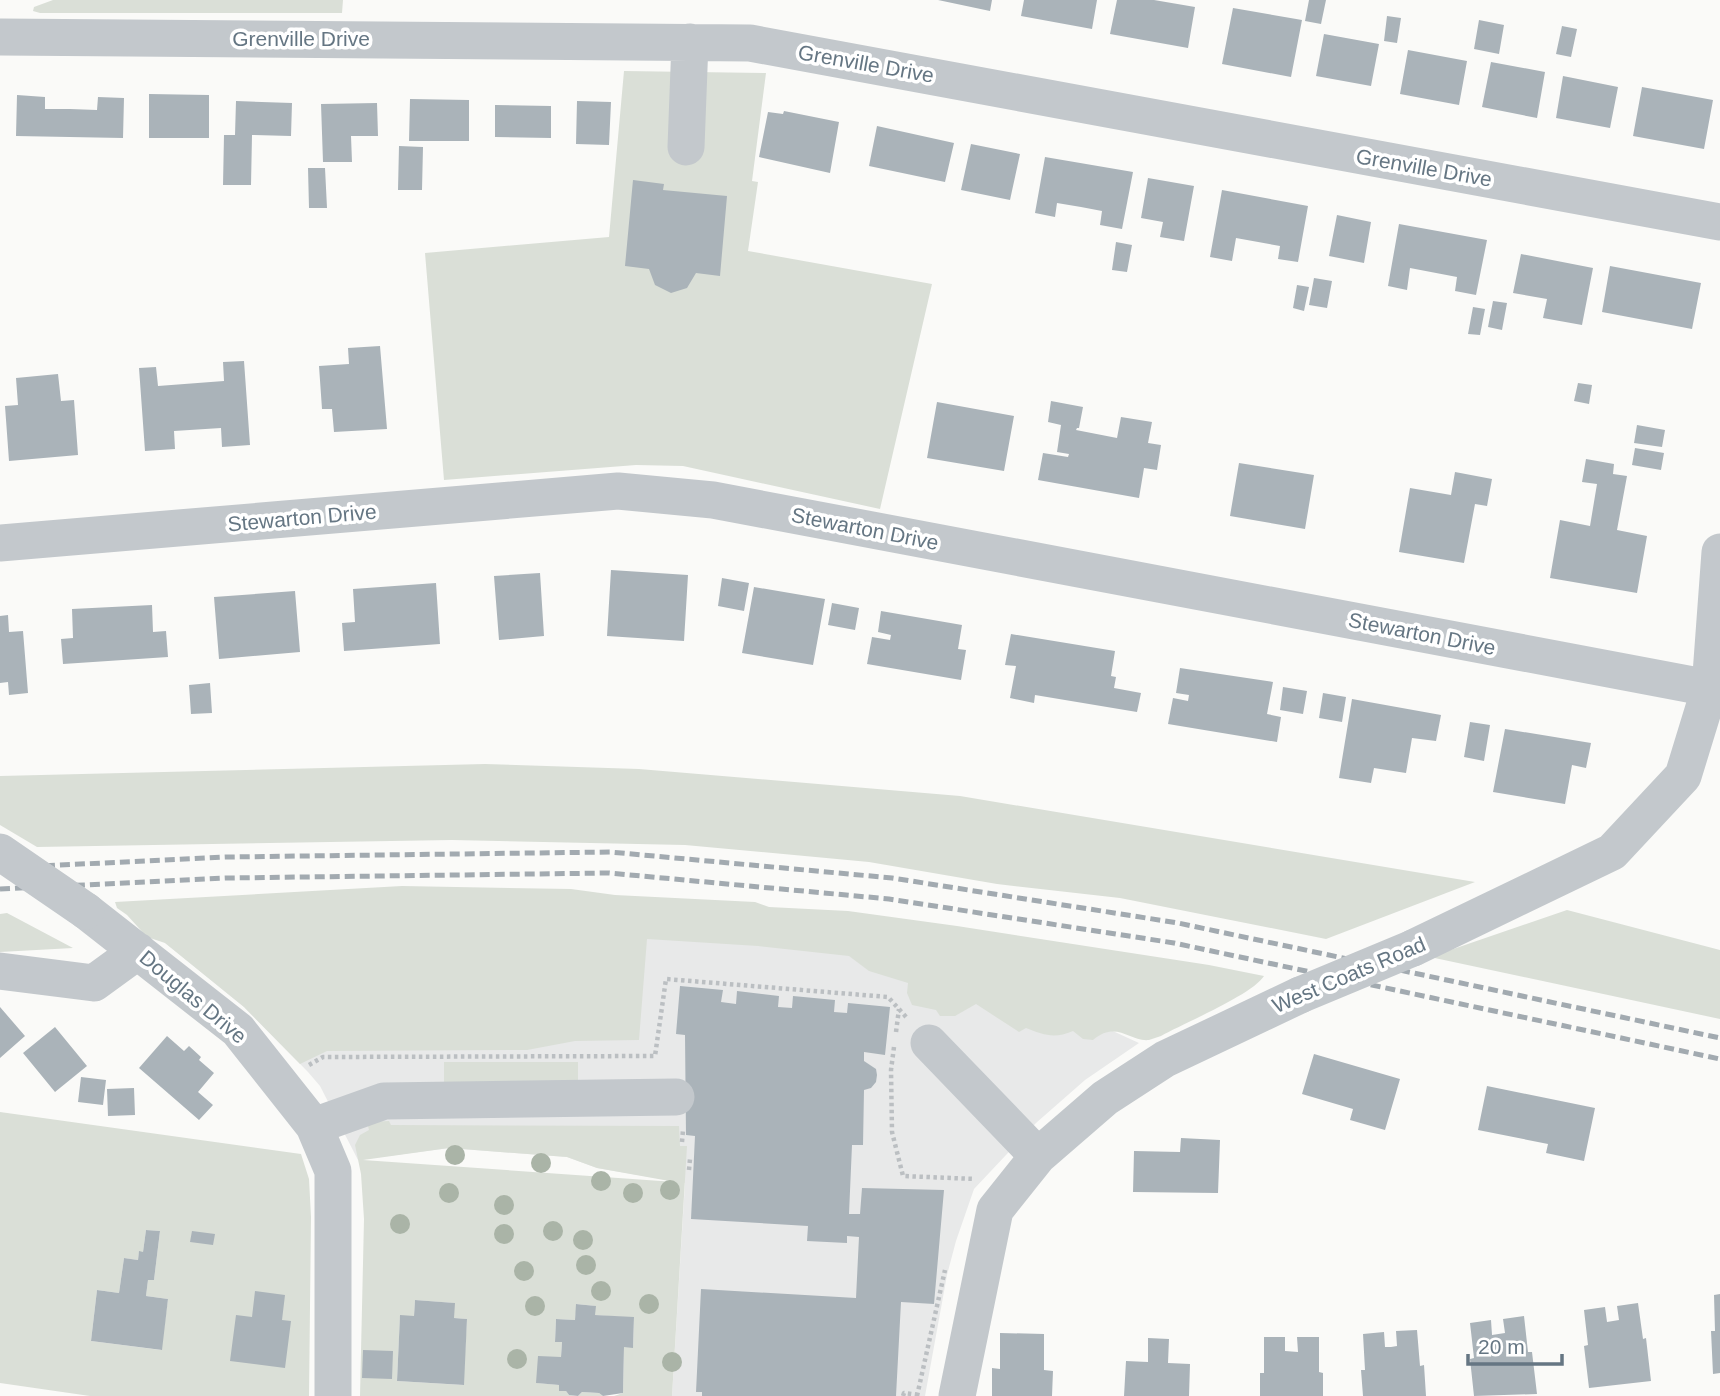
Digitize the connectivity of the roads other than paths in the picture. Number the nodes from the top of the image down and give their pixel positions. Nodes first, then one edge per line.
1 (0, 37) edge
2 (690, 42) junction
3 (687, 147) dead end
4 (1720, 222) edge
5 (0, 543) edge
6 (1720, 552) edge
7 (1715, 689) edge
8 (0, 852) edge
9 (138, 951) junction
10 (0, 971) edge
11 (906, 1041) road end
12 (679, 1114) road end
13 (314, 1126) junction
14 (1038, 1156) junction
15 (333, 1396) edge
16 (957, 1396) edge

1 - 2 street, Grenville Drive
2 - 3 street
2 - 4 street, Grenville Drive
5 - 7 street, Stewarton Drive
6 - 7 street, West Coats Road
7 - 14 street, West Coats Road, bridge
8 - 9 street, Douglas Drive, bridge
9 - 10 street
9 - 13 street, Douglas Drive
11 - 14 street
12 - 13 street
13 - 15 street, Douglas Drive
14 - 16 street, West Coats Road

